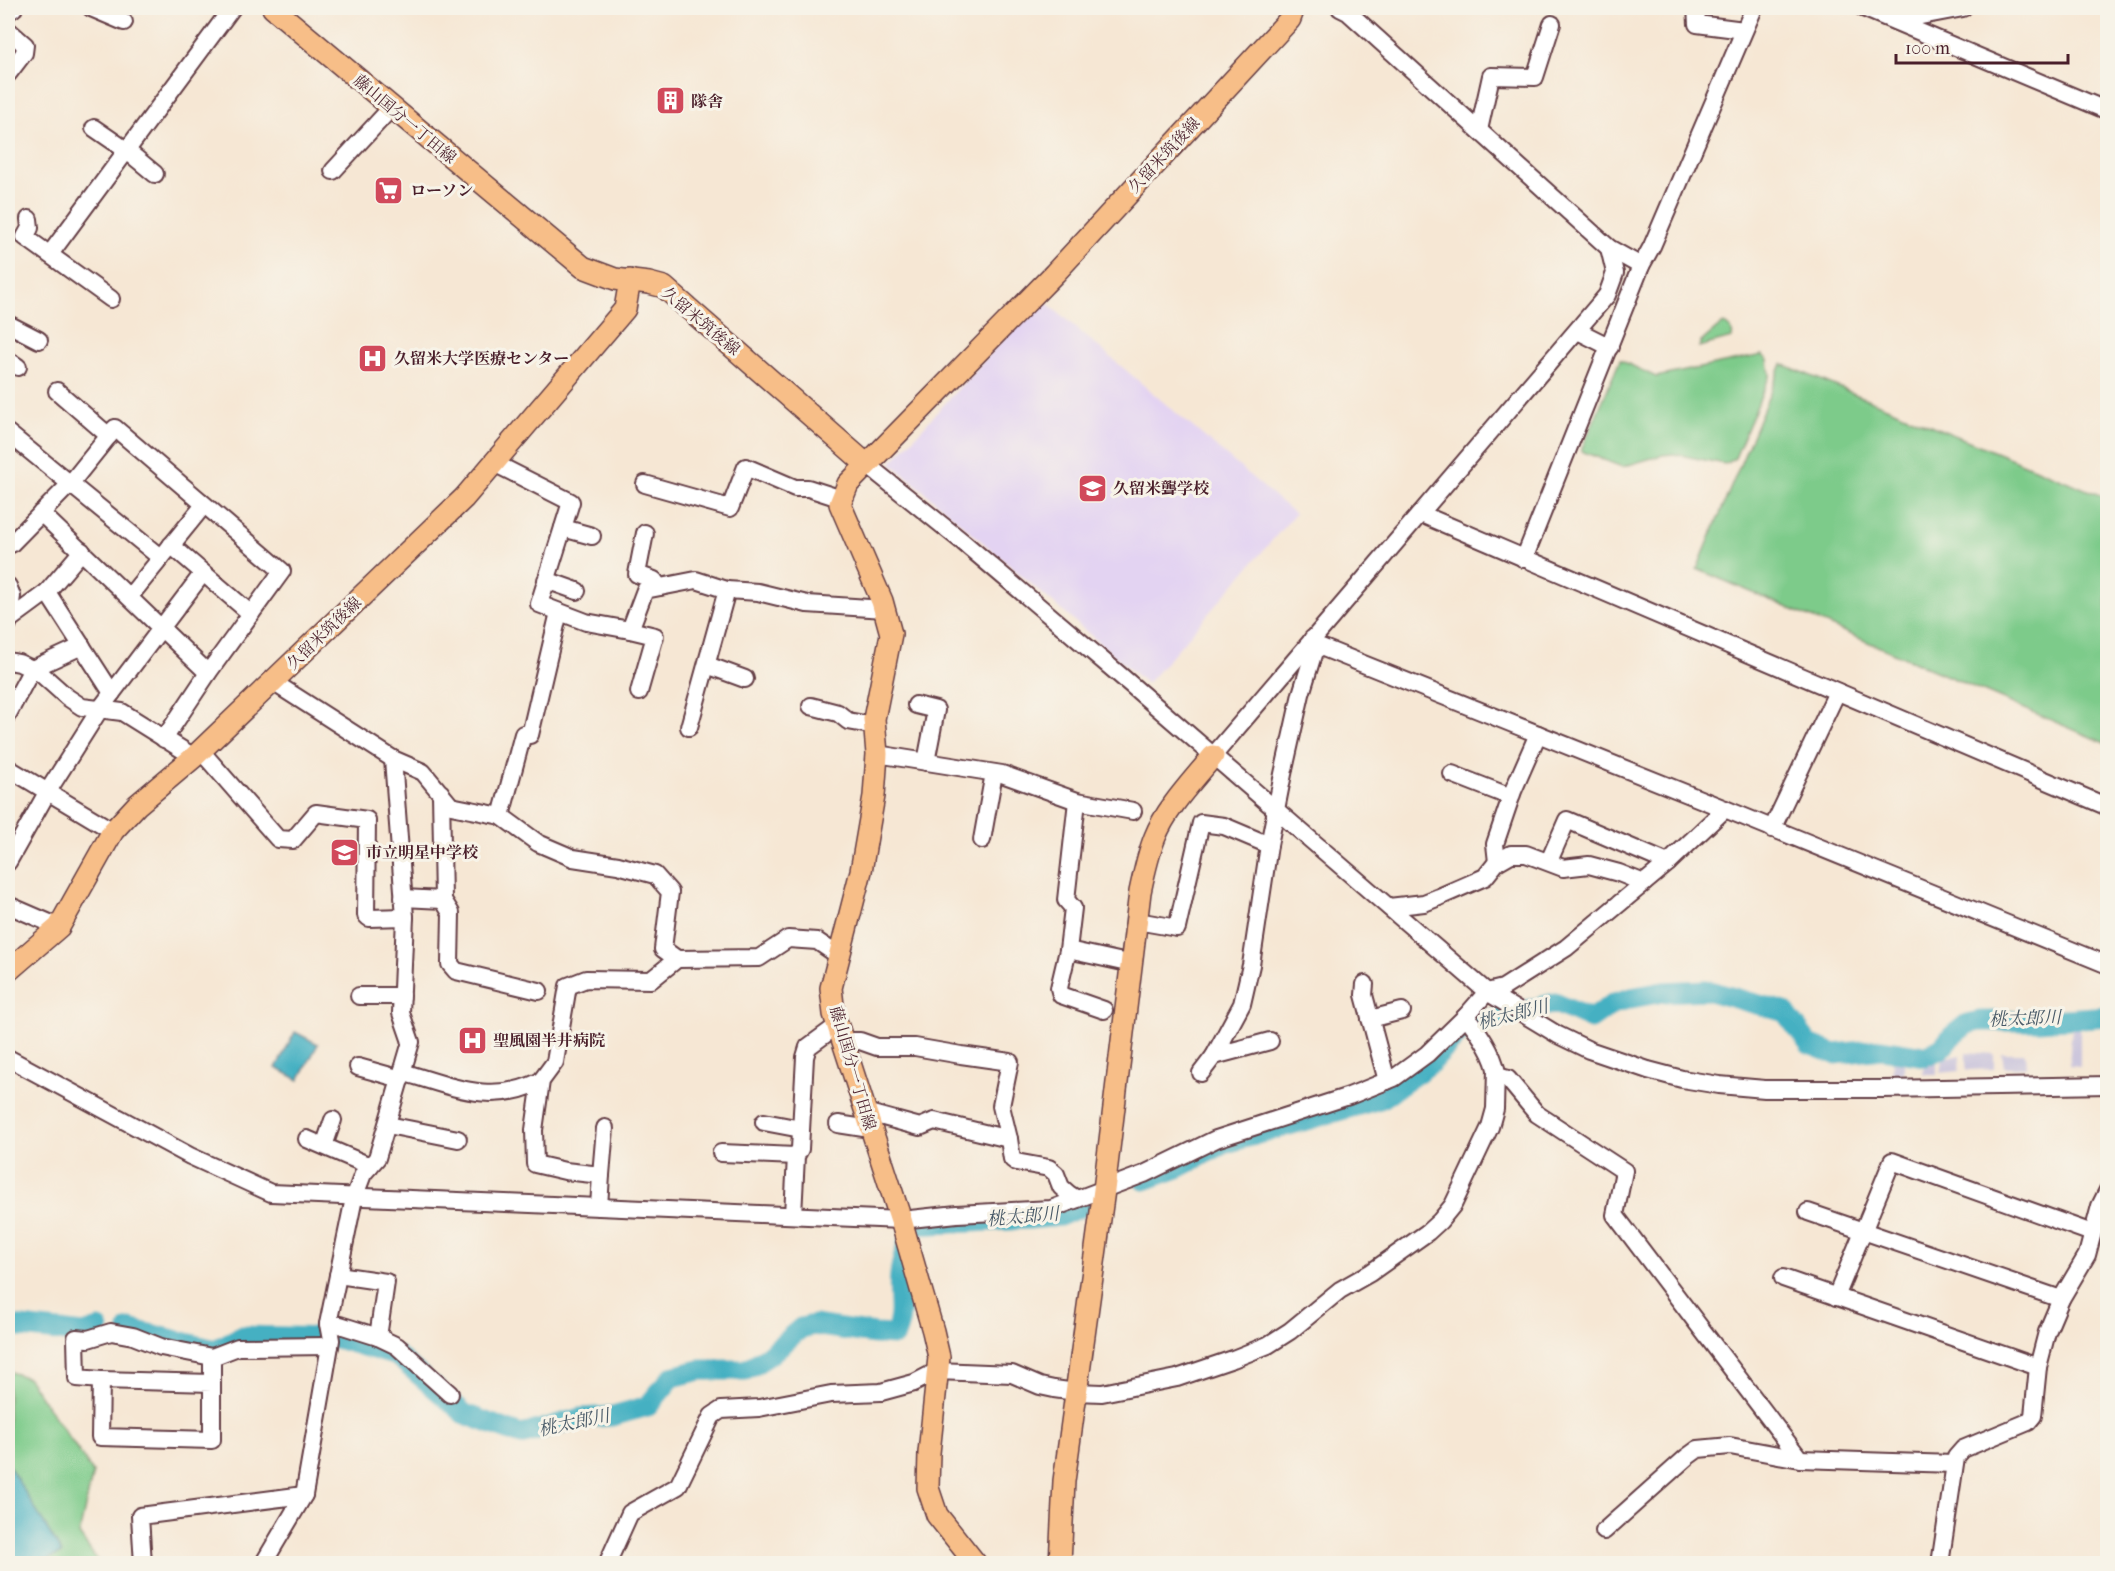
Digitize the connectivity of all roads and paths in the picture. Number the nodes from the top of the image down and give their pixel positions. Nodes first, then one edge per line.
1 (14, 8) edge
2 (91, 8) edge
3 (232, 8) edge
4 (273, 8) edge
5 (1294, 8) edge
6 (1696, 8) edge
7 (1754, 8) edge
8 (1963, 8) edge
9 (1346, 9) edge
10 (1872, 10) edge
11 (8, 12) edge
12 (1895, 21) junction
13 (124, 22) dead end
14 (1552, 24) dead end
15 (8, 30) edge
16 (1744, 30) junction
17 (8, 74) edge
18 (392, 108) junction
19 (2108, 111) edge
20 (94, 128) dead end
21 (1479, 130) junction
22 (126, 150) junction
23 (333, 171) dead end
24 (155, 174) dead end
25 (29, 219) dead end
26 (1609, 248) junction
27 (50, 254) junction
28 (1641, 266) junction
29 (630, 280) junction
30 (111, 299) dead end
31 (8, 324) edge
32 (1578, 331) junction
33 (39, 340) dead end
34 (1610, 347) junction
35 (57, 391) dead end
36 (8, 433) edge
37 (109, 436) junction
38 (494, 463) junction
39 (866, 464) junction
40 (70, 484) junction
41 (645, 484) dead end
42 (842, 499) junction
43 (204, 505) junction
44 (41, 513) junction
45 (1421, 514) junction
46 (563, 528) junction
47 (645, 533) dead end
48 (592, 536) dead end
49 (8, 545) edge
50 (82, 551) junction
51 (166, 552) junction
52 (1524, 559) junction
53 (203, 573) junction
54 (546, 580) junction
55 (8, 586) edge
56 (659, 587) junction
57 (728, 590) junction
58 (577, 591) dead end
59 (47, 592) junction
60 (129, 597) junction
61 (885, 609) junction
62 (559, 612) junction
63 (251, 614) junction
64 (8, 626) edge
65 (163, 628) junction
66 (630, 630) junction
67 (1314, 642) junction
68 (82, 646) junction
69 (8, 661) edge
70 (706, 665) junction
71 (32, 669) junction
72 (208, 674) junction
73 (745, 679) dead end
74 (273, 682) junction
75 (1837, 692) junction
76 (112, 693) junction
77 (639, 693) dead end
78 (916, 705) dead end
79 (812, 706) dead end
80 (100, 709) junction
81 (8, 714) edge
82 (875, 726) junction
83 (689, 727) dead end
84 (1538, 734) junction
85 (164, 739) junction
86 (198, 754) junction
87 (877, 754) junction
88 (1213, 756) junction
89 (393, 759) junction
90 (926, 762) junction
91 (8, 768) edge
92 (999, 774) junction
93 (1452, 774) dead end
94 (48, 791) junction
95 (441, 793) junction
96 (1511, 796) junction
97 (1077, 801) junction
98 (2108, 807) edge
99 (1725, 809) junction
100 (1276, 810) junction
101 (1133, 811) dead end
102 (501, 816) junction
103 (1772, 829) junction
104 (113, 831) junction
105 (986, 841) dead end
106 (1269, 845) junction
107 (1549, 861) junction
108 (8, 862) edge
109 (1497, 862) junction
110 (1668, 863) junction
111 (1644, 883) junction
112 (403, 898) junction
113 (443, 900) junction
114 (8, 905) edge
115 (1389, 907) junction
116 (405, 917) junction
117 (1137, 921) junction
118 (59, 927) junction
119 (1068, 950) junction
120 (839, 956) junction
121 (677, 960) junction
122 (1132, 963) junction
123 (2108, 965) edge
124 (8, 971) edge
125 (1365, 984) dead end
126 (540, 991) dead end
127 (1487, 992) junction
128 (359, 996) dead end
129 (402, 996) junction
130 (1104, 1010) dead end
131 (1402, 1011) dead end
132 (1466, 1016) junction
133 (1370, 1019) junction
134 (840, 1033) junction
135 (1270, 1041) dead end
136 (1214, 1056) junction
137 (8, 1058) edge
138 (358, 1067) dead end
139 (1496, 1069) junction
140 (1201, 1073) dead end
141 (401, 1075) junction
142 (541, 1081) junction
143 (1387, 1081) junction
144 (2108, 1084) edge
145 (333, 1120) dead end
146 (868, 1120) junction
147 (764, 1122) dead end
148 (838, 1124) dead end
149 (388, 1125) junction
150 (605, 1128) dead end
151 (801, 1129) junction
152 (307, 1139) dead end
153 (458, 1139) dead end
154 (1009, 1139) junction
155 (324, 1146) junction
156 (721, 1153) dead end
157 (796, 1156) junction
158 (370, 1166) junction
159 (601, 1175) junction
160 (1104, 1190) junction
161 (2108, 1190) edge
162 (354, 1198) junction
163 (1077, 1199) junction
164 (599, 1207) junction
165 (1808, 1212) dead end
166 (793, 1215) junction
167 (901, 1220) junction
168 (1863, 1231) junction
169 (2092, 1233) junction
170 (338, 1275) junction
171 (1783, 1278) dead end
172 (1836, 1297) junction
173 (2061, 1299) junction
174 (328, 1324) junction
175 (378, 1337) junction
176 (330, 1346) junction
177 (212, 1357) junction
178 (2038, 1367) junction
179 (937, 1371) junction
180 (101, 1380) junction
181 (212, 1383) junction
182 (1076, 1392) junction
183 (450, 1394) dead end
184 (1800, 1459) junction
185 (1954, 1464) junction
186 (304, 1495) junction
187 (1604, 1531) dead end
188 (143, 1563) edge
189 (263, 1563) edge
190 (607, 1563) edge
191 (976, 1563) edge
192 (1060, 1563) edge
193 (1940, 1563) edge

1 - 11 street
2 - 13 street
3 - 22 street
4 - 18 main road, 藤山国分一丁田線
5 - 39 main road, 久留米筑後線
6 - 16 street
7 - 16 street
8 - 12 street
9 - 21 street
10 - 12 street
12 - 19 street
14 - 21 street
15 - 17 street
16 - 28 street
18 - 23 street
18 - 29 main road, 藤山国分一丁田線
20 - 22 street
21 - 26 street
22 - 24 street
22 - 27 street
25 - 27 street
26 - 28 street
26 - 32 street
27 - 30 street
28 - 34 street
29 - 38 main road, 久留米筑後線
29 - 39 main road, 久留米筑後線
31 - 33 street
32 - 34 street
32 - 45 street
34 - 52 street
35 - 37 street
36 - 40 street
37 - 40 street
37 - 43 street
38 - 46 street
38 - 74 main road, 久留米筑後線
39 - 42 main road
39 - 88 street
40 - 44 street
40 - 51 street
41 - 42 street
42 - 61 main road, 藤山国分一丁田線
43 - 51 street
43 - 63 street
44 - 49 street
44 - 50 street
45 - 52 street
45 - 67 street
46 - 48 street
46 - 54 street
47 - 56 street
50 - 59 street
50 - 60 street
51 - 53 street
51 - 60 street
52 - 75 street
53 - 63 street
53 - 65 street
54 - 58 street
54 - 62 street
55 - 64 street
56 - 57 street
56 - 66 street
57 - 61 street
57 - 70 street
59 - 64 street
59 - 68 street
60 - 65 street
61 - 82 main road, 藤山国分一丁田線
62 - 66 street
62 - 102 street
63 - 72 street
65 - 72 street
65 - 76 street
66 - 77 street
67 - 84 street
67 - 88 street
67 - 100 street
68 - 71 street
68 - 76 street
69 - 71 street
70 - 73 street
70 - 83 street
71 - 80 street
71 - 81 street
72 - 85 street
74 - 86 main road, 久留米筑後線
74 - 89 street
75 - 98 street
75 - 103 street
76 - 80 street
78 - 90 street
79 - 82 street
80 - 85 street
80 - 94 street
82 - 87 main road, 藤山国分一丁田線
84 - 96 street
84 - 99 street
85 - 86 street
86 - 104 main road, 久留米筑後線
86 - 116 street
87 - 90 street
87 - 120 main road, 藤山国分一丁田線
88 - 100 street
88 - 117 main road
89 - 95 street
89 - 112 street
90 - 92 street
91 - 94 street
92 - 97 street
92 - 105 street
93 - 96 street
94 - 104 street
94 - 108 street
95 - 102 street
95 - 113 street
96 - 109 street
97 - 101 street
97 - 119 street
99 - 103 street
99 - 110 street
100 - 106 street
100 - 115 street
102 - 121 street
103 - 123 street
104 - 118 main road, 久留米筑後線
106 - 117 street
106 - 136 street
107 - 109 street
107 - 110 street
107 - 111 street
109 - 115 street
110 - 111 street
111 - 127 street
112 - 113 street
112 - 116 street
113 - 126 street
114 - 118 street
115 - 127 street
116 - 129 street
117 - 122 main road
118 - 124 main road, 久留米筑後線
119 - 122 street
119 - 130 street
120 - 121 street
120 - 134 main road, 藤山国分一丁田線
121 - 142 street
122 - 160 main road
125 - 133 street
127 - 132 street
127 - 144 street
128 - 129 street
129 - 141 street
131 - 133 street
132 - 139 street
132 - 143 street
133 - 143 street
134 - 146 main road, 藤山国分一丁田線
134 - 151 street
134 - 154 street
135 - 136 street
136 - 140 street
137 - 162 street
138 - 141 street
139 - 182 street
139 - 184 street
141 - 142 street
141 - 149 street
142 - 159 street
143 - 160 street
145 - 155 street
146 - 148 street
146 - 154 street
146 - 167 main road, 藤山国分一丁田線
147 - 151 street
149 - 153 street
149 - 158 street
150 - 159 street
151 - 157 street
152 - 155 street
154 - 163 street
155 - 158 street
156 - 157 street
157 - 166 street
158 - 162 street
159 - 164 street
160 - 163 street
160 - 182 main road
161 - 169 street
162 - 164 street
162 - 170 street
163 - 167 street
164 - 166 street
165 - 168 street
166 - 167 street
167 - 179 main road, 藤山国分一丁田線
168 - 169 street
168 - 172 street
168 - 173 street
169 - 173 street
170 - 174 street
170 - 175 street
171 - 172 street
172 - 178 street
173 - 178 street
174 - 175 street
174 - 176 street
175 - 183 street
176 - 177 street
176 - 186 street
177 - 180 street
177 - 181 street
178 - 185 street
179 - 182 street
179 - 190 street
179 - 191 main road, 藤山国分一丁田線
180 - 181 street
180 - 181 street
182 - 192 main road
184 - 185 street
184 - 187 street
185 - 193 street
186 - 188 street
186 - 189 street

